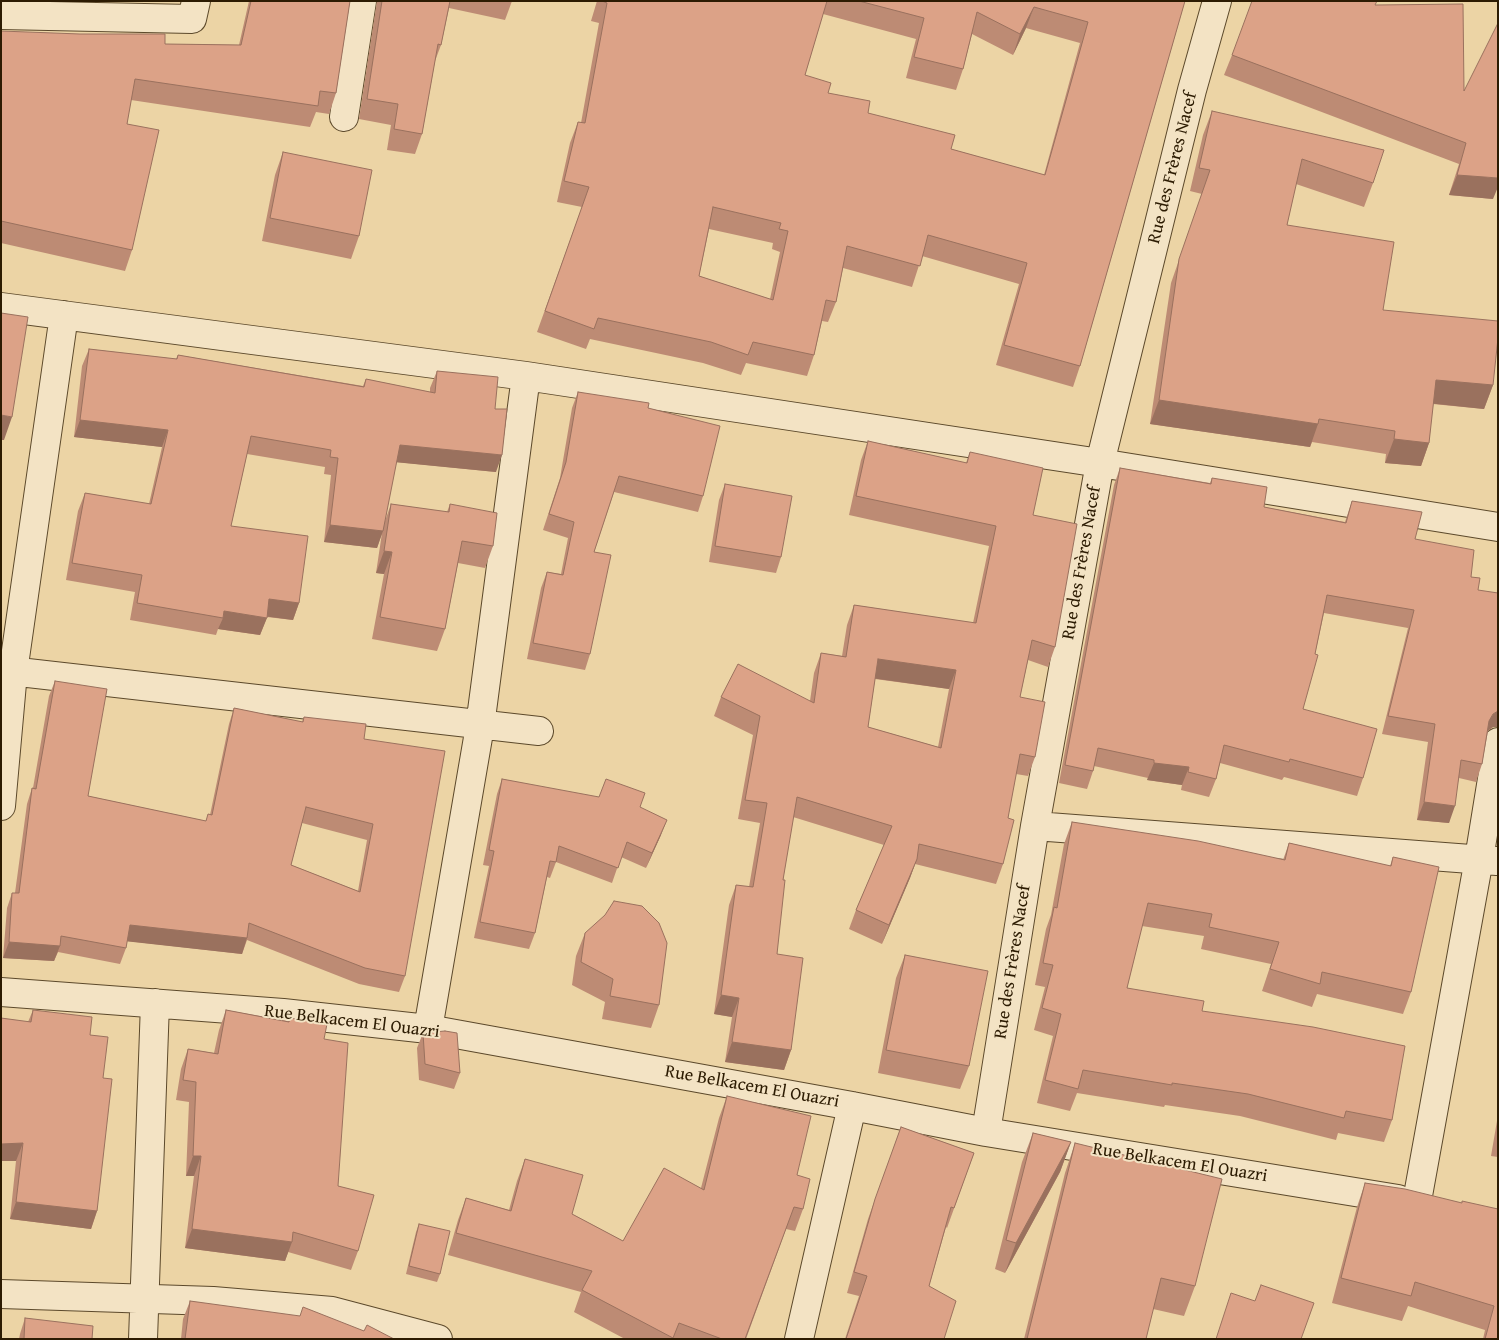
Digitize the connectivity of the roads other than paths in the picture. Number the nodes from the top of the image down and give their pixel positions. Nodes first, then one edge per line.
1 (196, 1) edge
2 (362, 1) edge
3 (1217, 1) edge
4 (32, 8) edge
5 (1, 15) edge
6 (344, 117) dead end
7 (1, 306) edge
8 (64, 315) junction
9 (526, 376) junction
10 (1100, 463) junction
11 (1498, 527) edge
12 (7, 671) edge
13 (480, 726) junction
14 (539, 731) dead end
15 (1498, 742) edge
16 (1, 806) edge
17 (1035, 826) junction
18 (1489, 860) edge
19 (1, 992) edge
20 (155, 1003) junction
21 (428, 1029) junction
22 (852, 1106) junction
23 (986, 1132) junction
24 (1417, 1202) junction
25 (1444, 1207) edge
26 (1, 1294) edge
27 (145, 1298) junction
28 (142, 1339) edge
29 (438, 1339) edge
30 (799, 1339) edge

1 - 4 street
2 - 6 street
3 - 10 street, Rue des Frères Nacef
4 - 5 street
7 - 8 street
8 - 9 street
8 - 12 street
9 - 10 street
9 - 13 street
10 - 11 street
10 - 17 street, Rue des Frères Nacef
12 - 13 street
12 - 16 street
13 - 14 street
13 - 21 street
15 - 18 street
17 - 18 street
17 - 23 street, Rue des Frères Nacef
18 - 24 street
19 - 20 street, Rue Belkacem El Ouazri
20 - 21 street, Rue Belkacem El Ouazri
20 - 27 street
21 - 22 street, Rue Belkacem El Ouazri
22 - 23 street, Rue Belkacem El Ouazri
22 - 30 street
23 - 24 street, Rue Belkacem El Ouazri
24 - 25 street, Rue Belkacem El Ouazri
26 - 27 street
27 - 28 street
27 - 29 street

